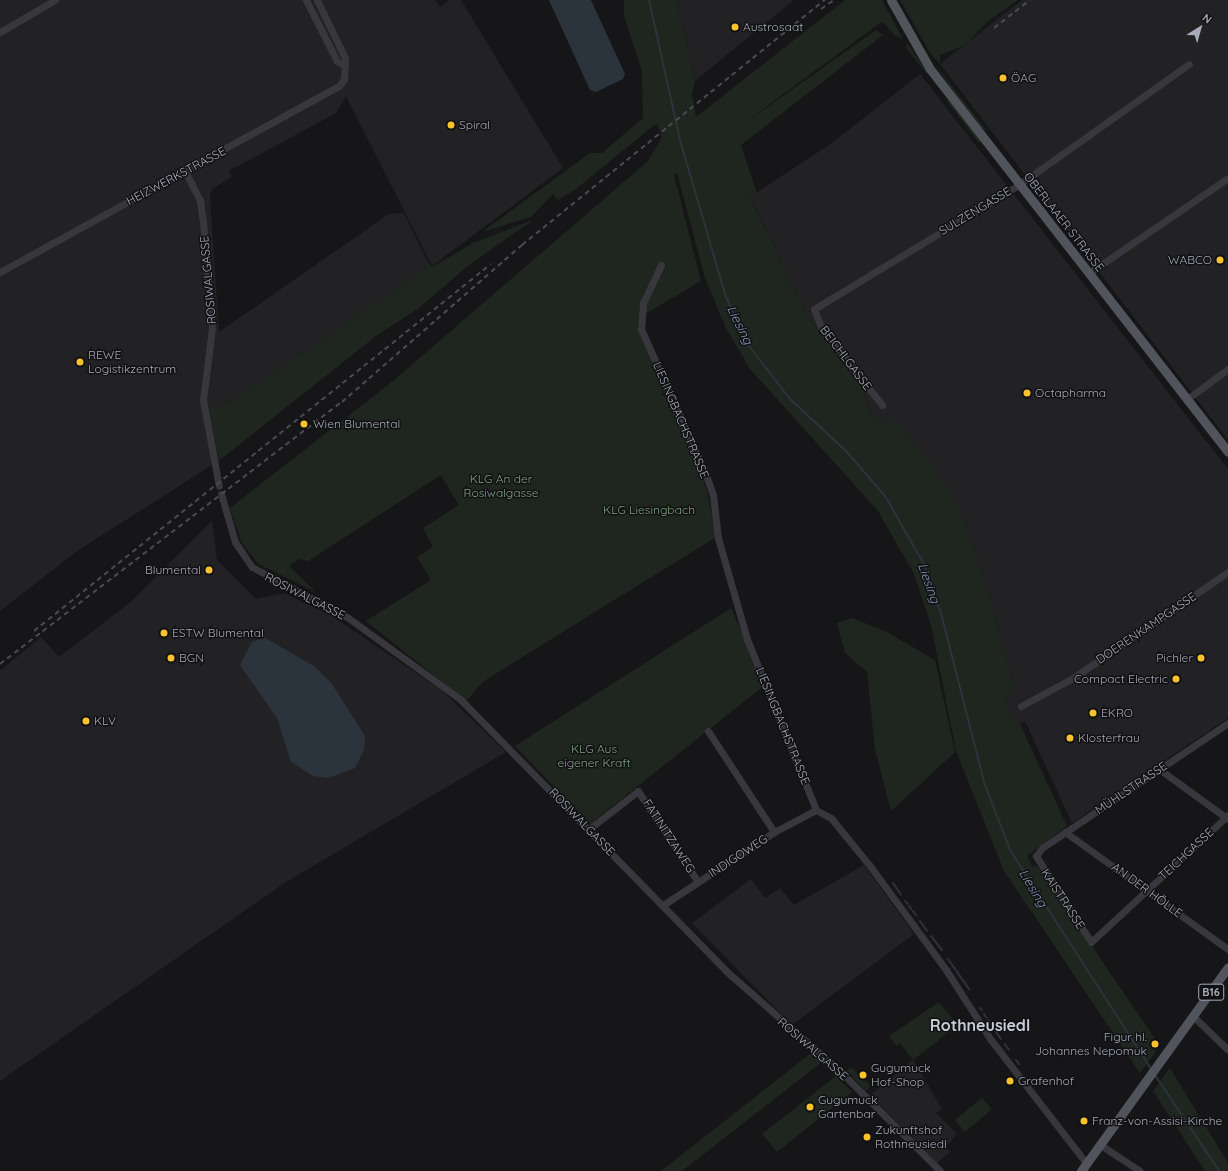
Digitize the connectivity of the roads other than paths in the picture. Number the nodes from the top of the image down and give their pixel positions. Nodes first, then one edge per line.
1 (56, 0) edge
2 (306, 0) edge
3 (317, 0) edge
4 (891, 0) edge
5 (0, 32) edge
6 (1189, 64) dead end
7 (345, 66) junction
8 (185, 172) junction
9 (1228, 178) edge
10 (1020, 184) junction
11 (661, 265) dead end
12 (0, 272) edge
13 (1089, 273) junction
14 (814, 309) joint
15 (1228, 369) edge
16 (1188, 399) junction
17 (882, 405) dead end
18 (1228, 452) edge
19 (219, 486) dead end
20 (221, 494) dead end
21 (1228, 572) edge
22 (1021, 706) dead end
23 (1228, 723) edge
24 (708, 731) dead end
25 (1159, 769) junction
26 (816, 810) junction
27 (1227, 817) edge
28 (589, 829) junction
29 (774, 832) junction
30 (1065, 832) junction
31 (1036, 856) joint
32 (698, 882) junction
33 (1147, 891) junction
34 (663, 906) junction
35 (1091, 942) joint
36 (1228, 949) edge
37 (1228, 967) edge
38 (1194, 1017) junction
39 (1228, 1050) edge
40 (1102, 1146) junction
41 (1085, 1161) junction
42 (940, 1171) edge
43 (1081, 1171) edge
44 (1140, 1171) edge

1 - 5 street
2 - 7 street
3 - 7 street
4 - 10 main road, OBERLAAER STRASSE
6 - 10 street, SULZENGASSE
7 - 8 street, HEIZWERKSTRASSE
8 - 12 street, HEIZWERKSTRASSE
8 - 19 street, ROSIWALGASSE
9 - 13 street
10 - 13 main road, OBERLAAER STRASSE
10 - 14 street, SULZENGASSE
11 - 26 street, LIESINGBACHSTRASSE
13 - 16 main road, OBERLAAER STRASSE
14 - 17 street, BEICHLGASSE
15 - 16 street
16 - 18 main road, OBERLAAER STRASSE
20 - 28 street, ROSIWALGASSE
21 - 22 street, DOERENKAMPGASSE
23 - 25 street, MÜHLSTRASSE
24 - 29 street
25 - 27 street
25 - 30 street, MÜHLSTRASSE
26 - 29 street, INDIGOWEG
26 - 41 street
27 - 33 street, TEICHGASSE
28 - 32 street, FATINITZAWEG
28 - 34 street, ROSIWALGASSE
29 - 32 street, INDIGOWEG
30 - 31 street, MÜHLSTRASSE
30 - 33 street, AN DER HÖLLE
31 - 35 street, KAISTRASSE
32 - 34 street, INDIGOWEG
33 - 35 street, TEICHGASSE
33 - 36 street, AN DER HÖLLE
34 - 42 street, ROSIWALGASSE
37 - 38 main road, B16
38 - 39 street
38 - 40 main road, B16
40 - 41 main road, B16
40 - 44 street
41 - 43 main road, B16

